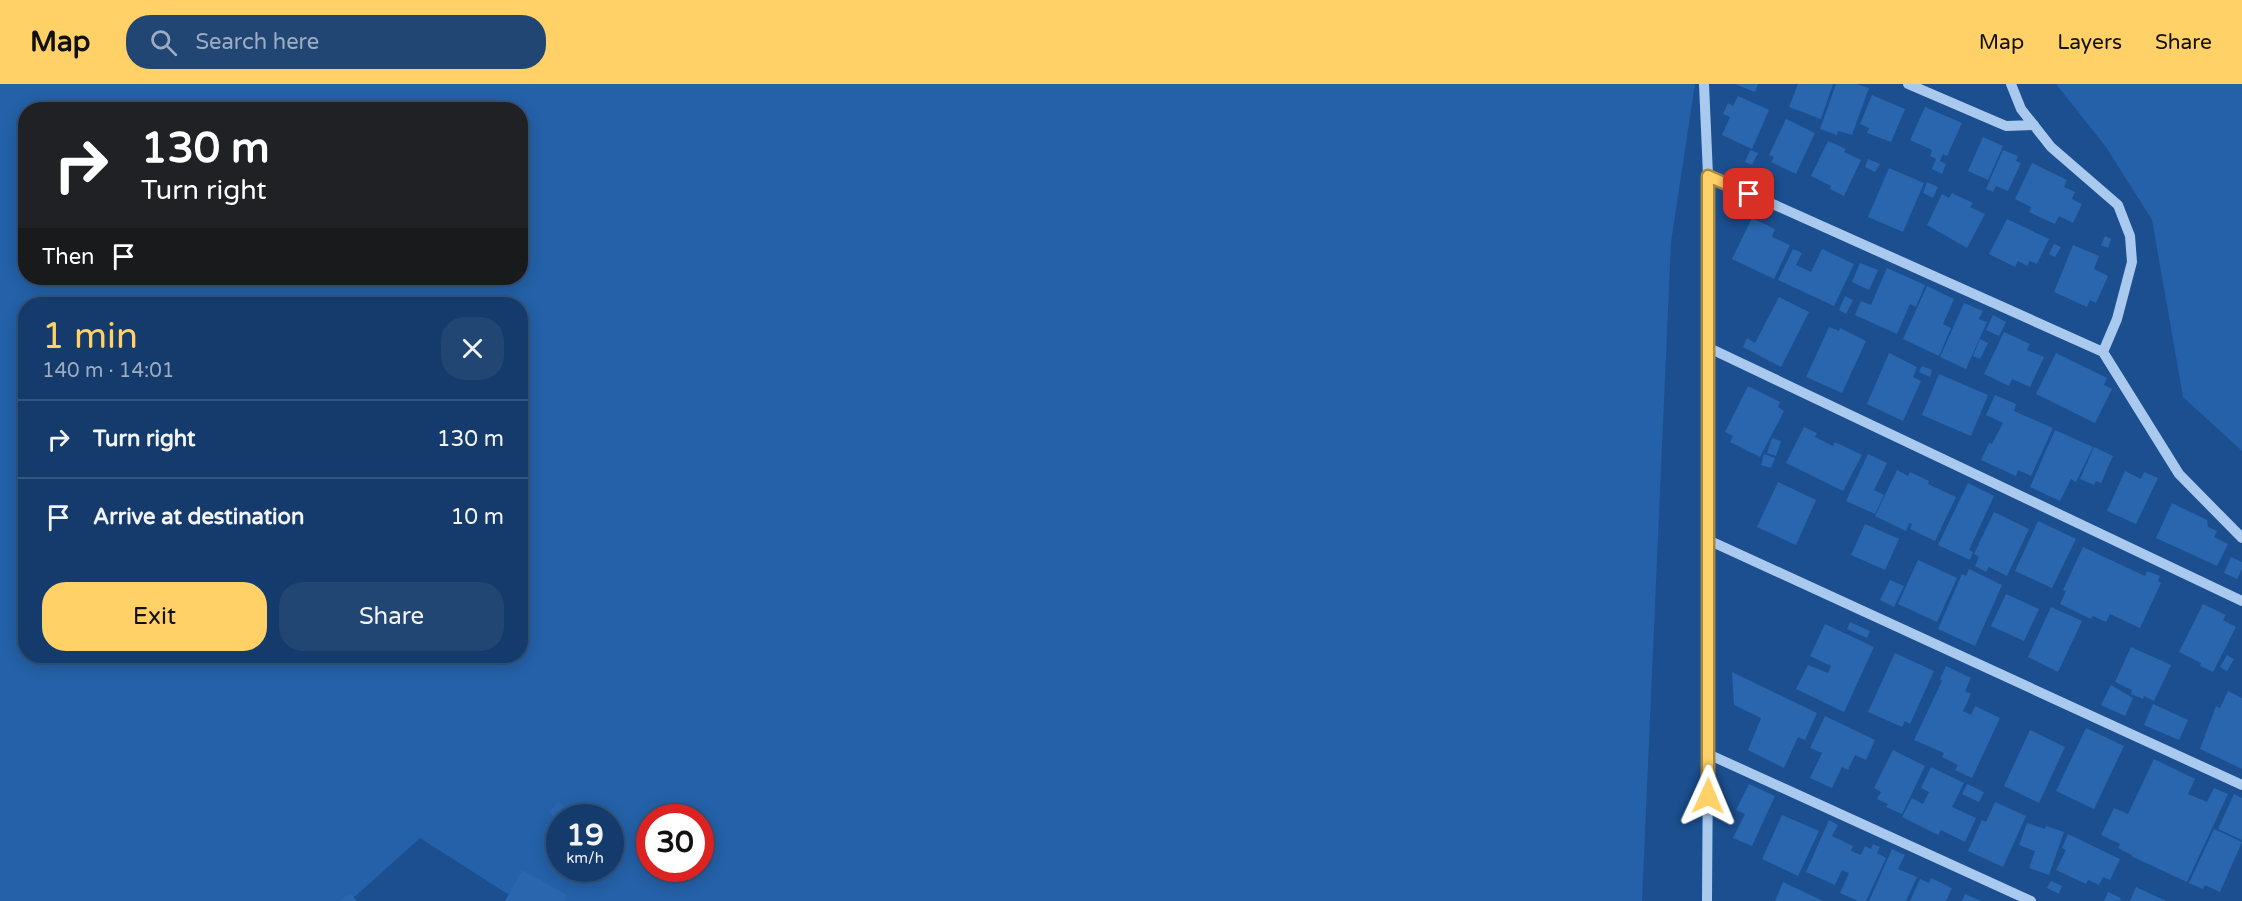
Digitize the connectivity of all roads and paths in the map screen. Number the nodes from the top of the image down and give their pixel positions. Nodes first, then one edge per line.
1 (1704, 84) edge
2 (1908, 84) edge
3 (2011, 84) edge
4 (2034, 125) junction
5 (1708, 176) junction
6 (1707, 347) junction
7 (2103, 352) junction
8 (2242, 538) edge
9 (1708, 540) junction
10 (2242, 601) edge
11 (1708, 754) junction
12 (2242, 785) edge
13 (1707, 901) edge
14 (2031, 901) edge

1 - 5 street
2 - 4 street
3 - 4 street
4 - 7 street
5 - 6 street
5 - 7 street
6 - 9 street
6 - 10 street
7 - 8 street
9 - 11 street
9 - 12 street
11 - 13 street
11 - 14 street

